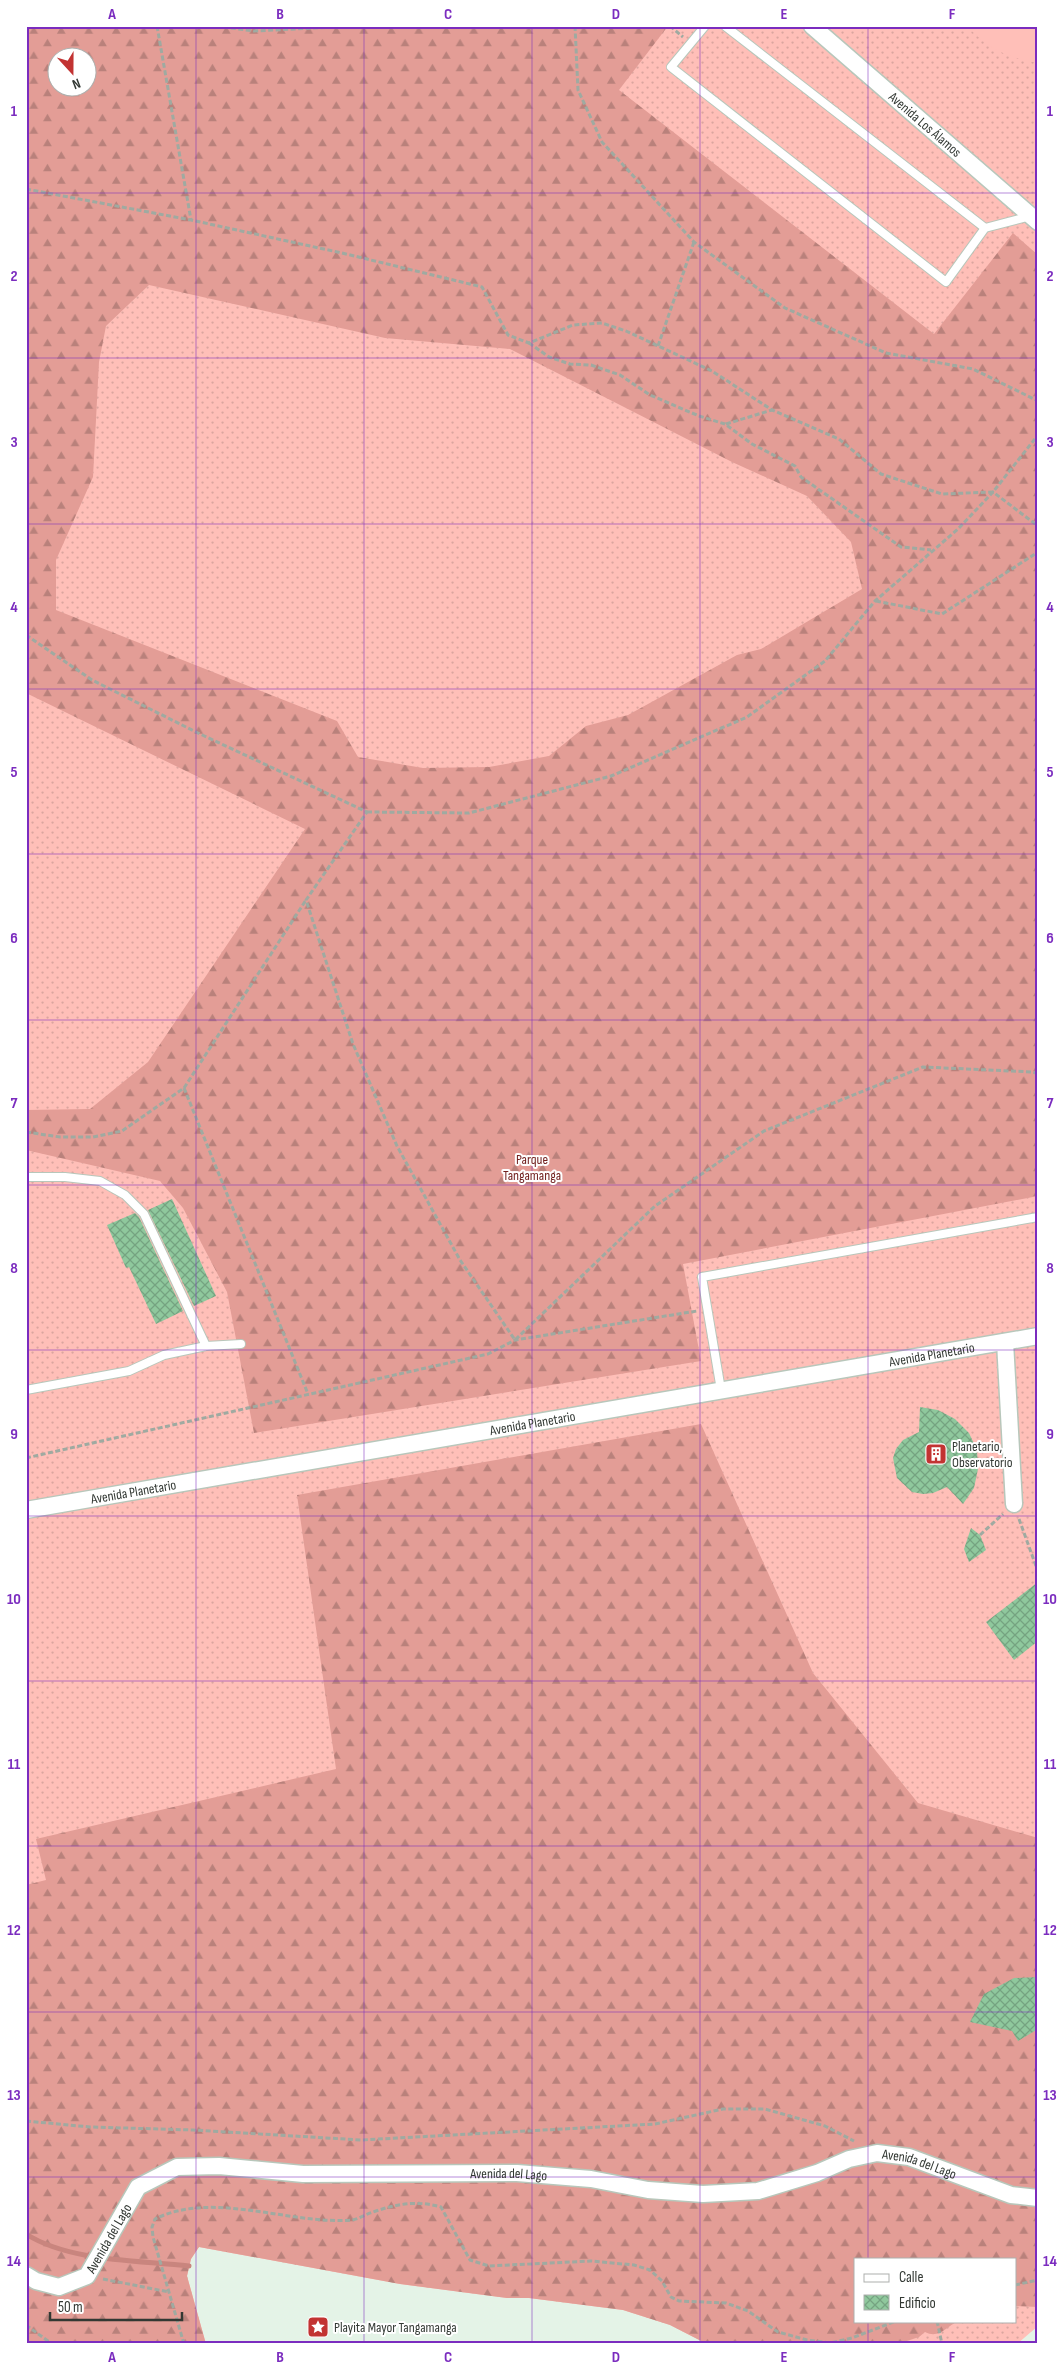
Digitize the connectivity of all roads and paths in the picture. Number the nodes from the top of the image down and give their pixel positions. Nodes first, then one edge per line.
1 (157, 26) edge
2 (216, 26) edge
3 (353, 26) edge
4 (575, 26) edge
5 (705, 26) edge
6 (726, 26) edge
7 (812, 26) edge
8 (26, 189) edge
9 (1035, 218) edge
10 (191, 220) junction
11 (985, 228) junction
12 (694, 242) junction
13 (529, 343) junction
14 (658, 346) junction
15 (1038, 401) edge
16 (772, 410) junction
17 (725, 424) junction
18 (1038, 435) edge
19 (992, 492) junction
20 (1038, 526) edge
21 (931, 550) junction
22 (1038, 552) edge
23 (875, 601) junction
24 (26, 635) edge
25 (367, 812) junction
26 (306, 900) junction
27 (1038, 1074) edge
28 (184, 1088) junction
29 (26, 1132) edge
30 (26, 1177) edge
31 (1038, 1217) edge
32 (708, 1309) junction
33 (1038, 1336) edge
34 (515, 1340) junction
35 (1005, 1342) junction
36 (241, 1344) dead end
37 (206, 1346) junction
38 (26, 1390) edge
39 (721, 1390) junction
40 (308, 1394) junction
41 (26, 1458) edge
42 (1014, 1504) junction
43 (26, 1510) edge
44 (980, 1535) dead end
45 (1036, 1566) dead end
46 (26, 2121) edge
47 (877, 2153) junction
48 (1038, 2198) edge
49 (95, 2263) junction
50 (26, 2275) edge
51 (1038, 2280) edge
52 (1016, 2285) edge
53 (169, 2292) junction
54 (893, 2322) edge
55 (937, 2322) edge
56 (26, 2325) edge
57 (52, 2344) edge
58 (184, 2344) edge
59 (942, 2344) edge

1 - 10 path
2 - 3 path
4 - 12 path
5 - 11 lane
6 - 11 lane
7 - 9 street, Avenida Los Álamos
8 - 10 path
9 - 11 lane
10 - 13 path
12 - 14 path
12 - 15 path
13 - 14 path
13 - 17 path
14 - 16 path
16 - 17 path
16 - 19 path
17 - 21 path
18 - 19 path
19 - 20 path
19 - 21 path
21 - 23 path
22 - 23 path
23 - 25 path
24 - 25 path
25 - 26 path
26 - 28 path
26 - 34 path
27 - 34 path
28 - 29 path
28 - 40 path
30 - 37 lane
31 - 32 lane
32 - 34 path
32 - 39 lane
33 - 35 street, Avenida Planetario
34 - 40 path
35 - 39 street, Avenida Planetario
35 - 42 street
36 - 37 lane
37 - 38 lane
39 - 43 street, Avenida Planetario
40 - 41 path
42 - 44 path
42 - 45 path
46 - 47 path
47 - 48 street, Avenida del Lago
47 - 49 street, Avenida del Lago
49 - 50 street, Avenida del Lago
49 - 53 path
51 - 52 path
53 - 54 path
53 - 58 path
55 - 59 path
56 - 57 path

